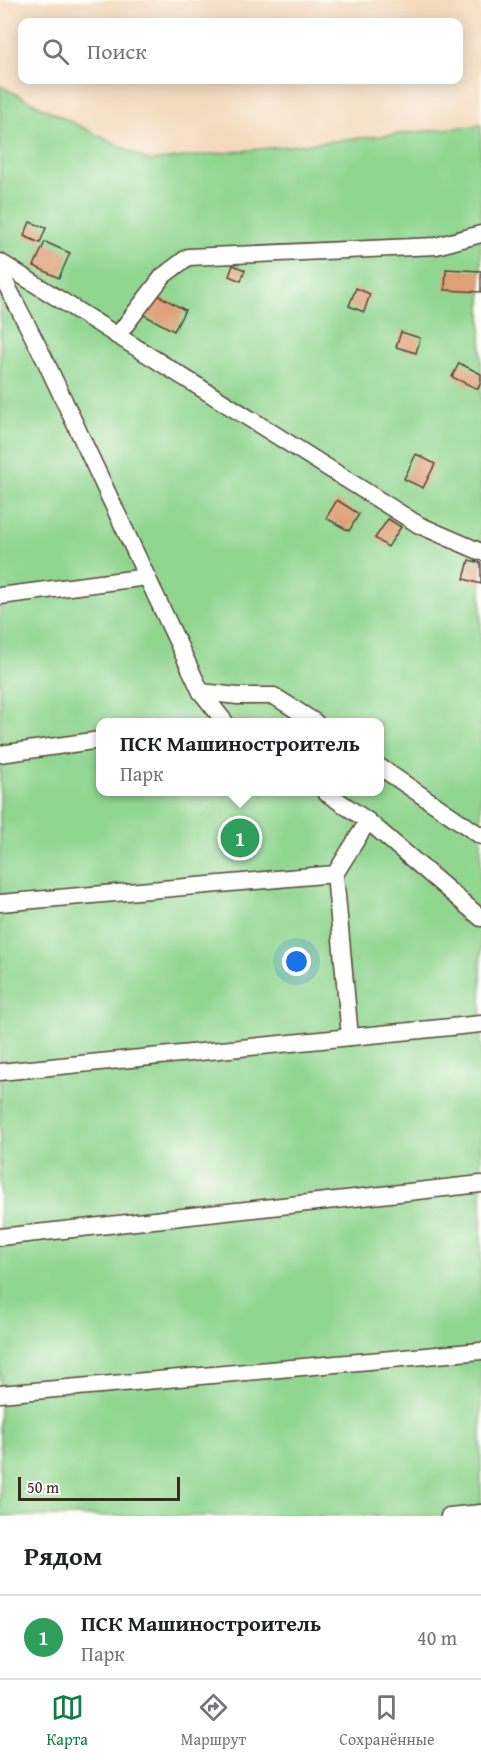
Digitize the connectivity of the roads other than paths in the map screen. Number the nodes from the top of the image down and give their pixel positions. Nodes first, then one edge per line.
1 (481, 234) edge
2 (0, 264) edge
3 (117, 336) junction
4 (481, 552) edge
5 (147, 577) junction
6 (0, 596) edge
7 (201, 692) junction
8 (221, 718) edge
9 (307, 718) edge
10 (96, 741) edge
11 (0, 754) edge
12 (384, 770) edge
13 (331, 796) edge
14 (368, 821) junction
15 (481, 836) edge
16 (335, 874) junction
17 (0, 903) edge
18 (481, 918) edge
19 (481, 1024) edge
20 (350, 1037) junction
21 (0, 1072) edge
22 (481, 1184) edge
23 (0, 1237) edge
24 (481, 1351) edge
25 (0, 1394) edge
26 (481, 1514) edge
27 (449, 1516) edge

1 - 3 street
2 - 3 street
2 - 5 street
3 - 4 street
5 - 6 street
5 - 7 street
7 - 8 street
7 - 9 street
10 - 11 street
12 - 15 street
13 - 14 street
14 - 16 street
14 - 18 street
16 - 17 street
16 - 20 street
19 - 20 street
20 - 21 street
22 - 23 street
24 - 25 street
26 - 27 street

